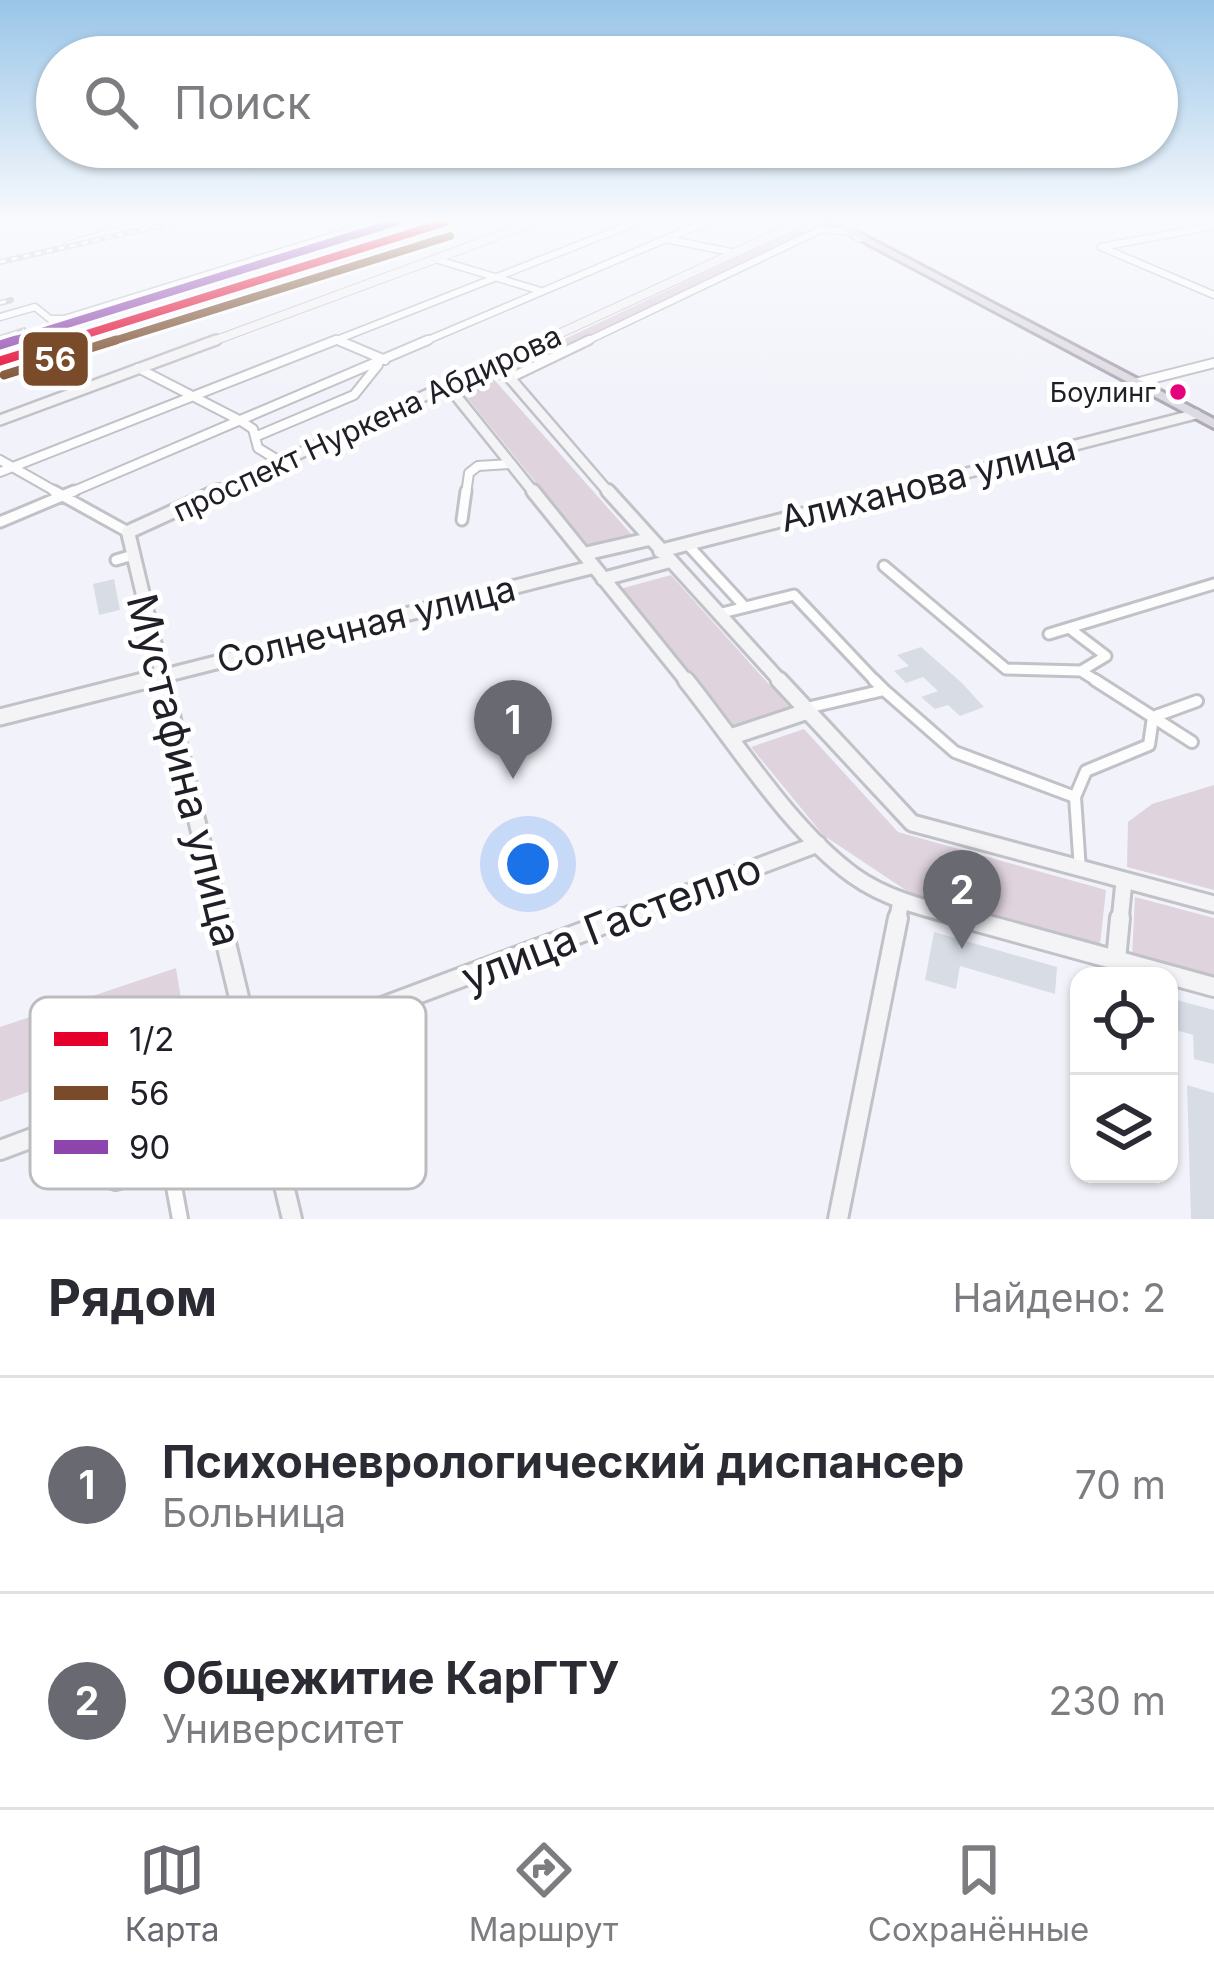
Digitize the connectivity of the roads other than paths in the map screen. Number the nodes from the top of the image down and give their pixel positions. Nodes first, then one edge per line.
1 (194, 279) edge
2 (381, 279) edge
3 (492, 279) edge
4 (503, 279) edge
5 (570, 279) edge
6 (680, 279) edge
7 (718, 279) edge
8 (941, 279) edge
9 (1176, 279) edge
10 (541, 291) junction
11 (1214, 295) edge
12 (0, 317) edge
13 (338, 340) junction
14 (383, 360) junction
15 (1214, 363) edge
16 (491, 366) junction
17 (138, 368) junction
18 (510, 378) junction
19 (1135, 382) junction
20 (449, 386) junction
21 (193, 398) junction
22 (1196, 415) junction
23 (0, 420) edge
24 (241, 421) junction
25 (1214, 424) edge
26 (257, 436) junction
27 (0, 460) edge
28 (281, 461) junction
29 (509, 464) junction
30 (13, 468) junction
31 (0, 472) edge
32 (66, 494) junction
33 (462, 520) dead end
34 (0, 522) edge
35 (128, 532) junction
36 (649, 539) junction
37 (687, 544) junction
38 (584, 554) junction
39 (665, 556) junction
40 (884, 566) dead end
41 (598, 573) junction
42 (1214, 584) edge
43 (744, 606) junction
44 (718, 614) junction
45 (1069, 628) junction
46 (1049, 634) dead end
47 (1081, 671) junction
48 (160, 677) junction
49 (884, 690) junction
50 (1197, 700) dead end
51 (804, 711) junction
52 (0, 717) edge
53 (1153, 717) junction
54 (730, 737) junction
55 (1192, 742) dead end
56 (1075, 797) junction
57 (818, 844) junction
58 (1080, 870) junction
59 (1124, 881) junction
60 (901, 902) junction
61 (1214, 904) edge
62 (1116, 960) junction
63 (1214, 987) edge
64 (240, 997) edge
65 (410, 997) edge
66 (30, 1139) edge
67 (0, 1150) edge
68 (174, 1189) edge
69 (285, 1189) edge
70 (180, 1219) edge
71 (292, 1219) edge
72 (838, 1219) edge

1 - 12 street
2 - 17 main road
3 - 13 street
4 - 10 street
5 - 10 street
6 - 16 main road, проспект Нуркена Абдирова
7 - 18 street, проспект Нуркена Абдирова
8 - 19 highway
9 - 11 street
10 - 14 street
13 - 14 street
13 - 21 street
14 - 24 street
14 - 26 street
15 - 19 street
16 - 18 main road
16 - 20 main road, проспект Нуркена Абдирова
17 - 21 street
17 - 23 main road
18 - 36 main road
19 - 22 highway
20 - 28 main road, проспект Нуркена Абдирова
20 - 29 main road
21 - 24 street
21 - 30 street
22 - 25 highway
22 - 37 main road, Алиханова улица
24 - 26 street
24 - 32 street
26 - 28 street
27 - 30 street
28 - 35 main road, проспект Нуркена Абдирова
29 - 33 street
29 - 38 main road
30 - 31 street
30 - 32 street
32 - 34 street
32 - 35 street
35 - 48 main road, Мустафина улица
36 - 38 main road
36 - 39 main road
37 - 39 main road, Алиханова улица
37 - 43 street
38 - 41 main road
39 - 41 main road, Солнечная улица
39 - 44 main road
40 - 47 street
41 - 48 main road, Солнечная улица
41 - 54 main road
42 - 45 street
43 - 44 street
43 - 49 street
44 - 51 main road
45 - 46 street
45 - 47 street
47 - 53 street
48 - 52 main road, Солнечная улица
48 - 64 main road, Мустафина улица
49 - 51 street
49 - 56 street
50 - 53 street
51 - 54 main road
51 - 58 main road
53 - 55 street
53 - 56 street
54 - 57 main road
56 - 58 street
57 - 60 main road
57 - 65 main road, улица Гастелло
58 - 59 main road
59 - 61 main road
59 - 62 main road
60 - 62 main road
60 - 72 main road
62 - 63 main road
66 - 67 main road, улица Гастелло
68 - 70 street
69 - 71 main road, Мустафина улица

